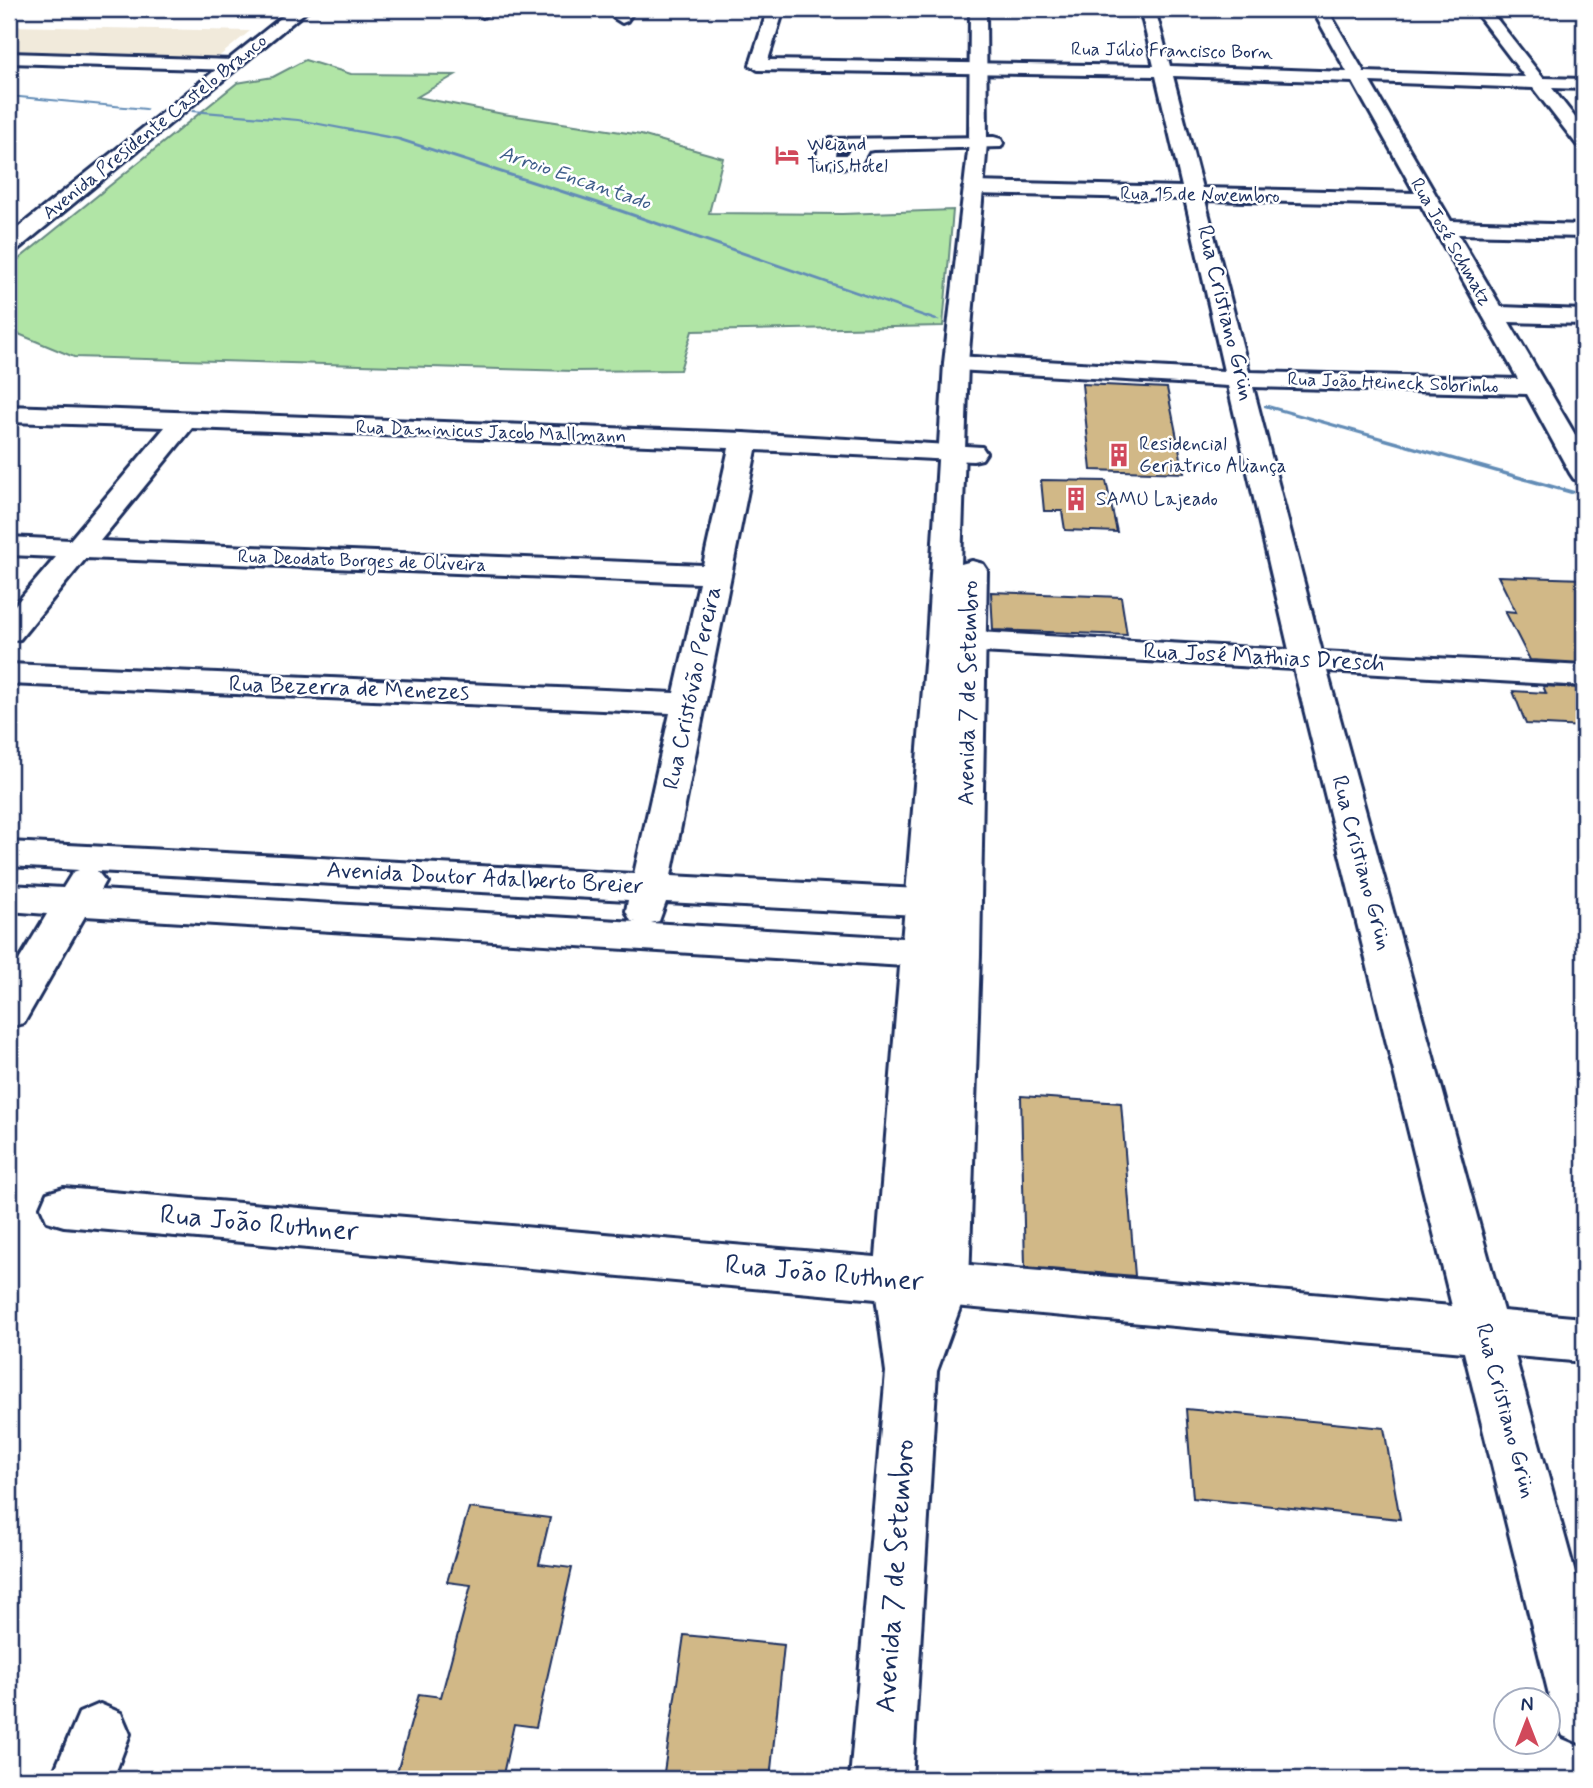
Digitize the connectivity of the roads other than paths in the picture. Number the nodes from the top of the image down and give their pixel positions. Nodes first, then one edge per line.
1 (289, 9) edge
2 (301, 9) edge
3 (776, 9) edge
4 (1148, 9) edge
5 (1320, 9) edge
6 (1480, 9) edge
7 (984, 16) edge
8 (260, 38) junction
9 (9, 58) edge
10 (227, 65) junction
11 (985, 69) junction
12 (1161, 71) junction
13 (1357, 76) junction
14 (1536, 82) junction
15 (1584, 84) edge
16 (1584, 141) edge
17 (986, 143) junction
18 (872, 144) dead end
19 (982, 189) junction
20 (1196, 195) junction
21 (1426, 199) junction
22 (1442, 227) junction
23 (9, 230) edge
24 (1584, 231) edge
25 (9, 245) edge
26 (1492, 313) junction
27 (1584, 317) edge
28 (966, 364) junction
29 (1241, 379) junction
30 (1536, 387) junction
31 (9, 414) edge
32 (184, 421) junction
33 (1557, 423) junction
34 (1584, 424) edge
35 (744, 440) junction
36 (962, 453) junction
37 (1584, 473) edge
38 (9, 547) edge
39 (75, 549) junction
40 (716, 575) junction
41 (9, 632) edge
42 (957, 641) junction
43 (1308, 661) junction
44 (9, 674) edge
45 (1584, 676) edge
46 (690, 704) junction
47 (9, 854) edge
48 (100, 858) junction
49 (651, 888) junction
50 (9, 898) edge
51 (74, 901) junction
52 (924, 902) junction
53 (962, 904) junction
54 (640, 934) junction
55 (920, 953) junction
56 (960, 955) junction
57 (9, 1012) edge
58 (64, 1207) dead end
59 (921, 1282) junction
60 (1484, 1330) junction
61 (1584, 1340) edge
62 (1584, 1715) edge
63 (880, 1779) edge

1 - 8 street, Avenida Presidente Castelo Branco
2 - 8 street, Avenida Presidente Castelo Branco
3 - 11 street, Rua Júlio Francisco Born
4 - 12 street, Rua Cristiano Grün
5 - 13 street, Rua José Schmatz
6 - 14 street
7 - 11 street, Avenida 7 de Setembro
8 - 10 street, Avenida Presidente Castelo Branco
9 - 10 street
10 - 23 street, Avenida Presidente Castelo Branco
10 - 25 street, Avenida Presidente Castelo Branco
11 - 12 street, Rua Júlio Francisco Born
11 - 17 street, Avenida 7 de Setembro
12 - 13 street, Rua Júlio Francisco Born
12 - 20 street, Rua Cristiano Grün
13 - 14 street, Rua Júlio Francisco Born
13 - 21 street, Rua José Schmatz
14 - 15 street, Rua Júlio Francisco Born
14 - 16 street
17 - 18 street
17 - 19 street, Avenida 7 de Setembro
19 - 20 street, Rua 15 de Novembro
19 - 28 street, Avenida 7 de Setembro
20 - 21 street, Rua 15 de Novembro
20 - 29 street, Rua Cristiano Grün
21 - 22 street, Rua José Schmatz
22 - 24 street
22 - 26 street, Rua José Schmatz
26 - 27 street
26 - 30 street, Rua José Schmatz
28 - 29 street, Rua João Heineck Sobrinho
28 - 36 street, Avenida 7 de Setembro
29 - 30 street, Rua João Heineck Sobrinho
29 - 43 street, Rua Cristiano Grün
30 - 33 street, Rua José Schmatz
31 - 32 street, Rua Daminicus Jacob Mallmann
32 - 35 street, Rua Daminicus Jacob Mallmann
32 - 39 street
33 - 34 street
33 - 37 street, Rua José Schmatz
35 - 36 street, Rua Daminicus Jacob Mallmann
35 - 40 street, Rua Cristóvão Pereira
36 - 42 street, Avenida 7 de Setembro
38 - 39 street, Rua Deodato Borges de Oliveira
39 - 40 street, Rua Deodato Borges de Oliveira
39 - 41 street
40 - 46 street, Rua Cristóvão Pereira
42 - 43 street, Rua José Mathias Dresch
42 - 52 street, Avenida 7 de Setembro
42 - 53 street, Avenida 7 de Setembro
43 - 45 street, Rua José Mathias Dresch
43 - 60 street, Rua Cristiano Grün
44 - 46 street, Rua Bezerra de Menezes
46 - 49 street, Rua Cristóvão Pereira
47 - 48 street, Avenida Doutor Adalberto Breier
48 - 49 street, Avenida Doutor Adalberto Breier
48 - 51 street
49 - 52 street, Avenida Doutor Adalberto Breier
49 - 54 street, Rua Cristóvão Pereira
50 - 51 street, Avenida Doutor Adalberto Breier
51 - 54 street, Avenida Doutor Adalberto Breier
51 - 57 street
52 - 53 street, Avenida Doutor Adalberto Breier
52 - 55 street, Avenida 7 de Setembro
53 - 56 street, Avenida 7 de Setembro
54 - 55 street, Avenida Doutor Adalberto Breier
55 - 56 street, Avenida Doutor Adalberto Breier
55 - 59 street, Avenida 7 de Setembro
56 - 59 street, Avenida 7 de Setembro
58 - 59 street, Rua João Ruthner
59 - 60 street, Rua João Ruthner
59 - 63 street, Avenida 7 de Setembro
60 - 61 street, Rua João Ruthner
60 - 62 street, Rua Cristiano Grün

